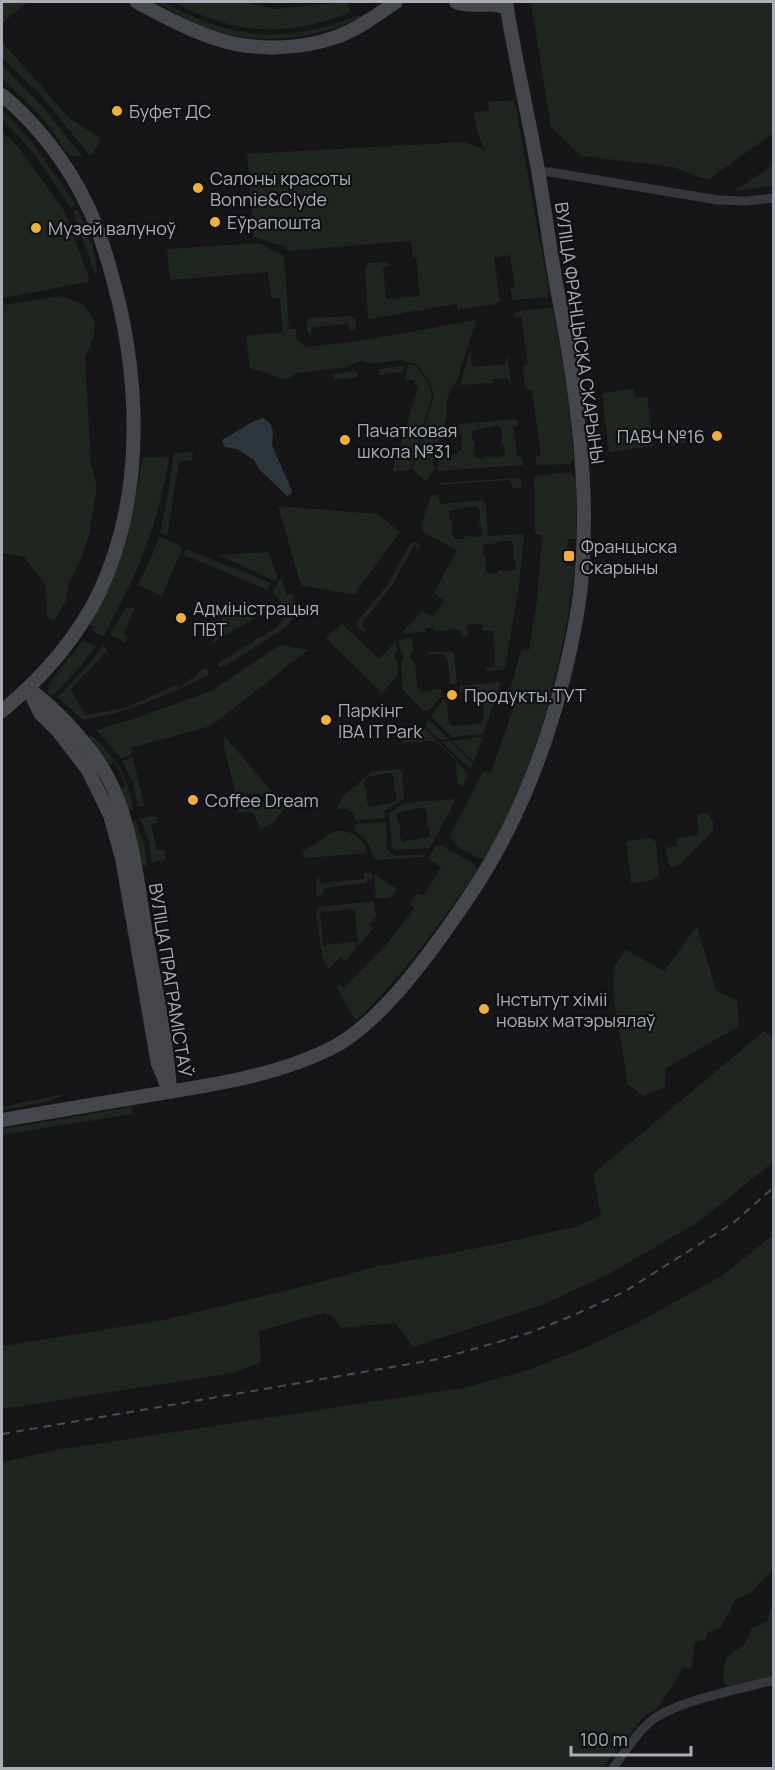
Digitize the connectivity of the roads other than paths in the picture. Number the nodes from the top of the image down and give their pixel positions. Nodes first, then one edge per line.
1 (137, 2) edge
2 (396, 2) edge
3 (456, 2) edge
4 (506, 5) edge
5 (2, 95) edge
6 (538, 172) junction
7 (774, 198) edge
8 (28, 688) junction
9 (2, 711) edge
10 (170, 1092) junction
11 (2, 1120) edge
12 (774, 1680) edge
13 (613, 1768) edge

1 - 2 main road
3 - 4 main road
4 - 6 main road, ВУЛІЦА ФРАНЦЫСКА СКАРЫНЫ
5 - 8 main road
6 - 7 street
6 - 10 main road, ВУЛІЦА ФРАНЦЫСКА СКАРЫНЫ
8 - 9 main road
8 - 10 main road, ВУЛІЦА ПРАГРАМІСТАЎ
10 - 11 main road, ВУЛІЦА ФРАНЦЫСКА СКАРЫНЫ
12 - 13 street

